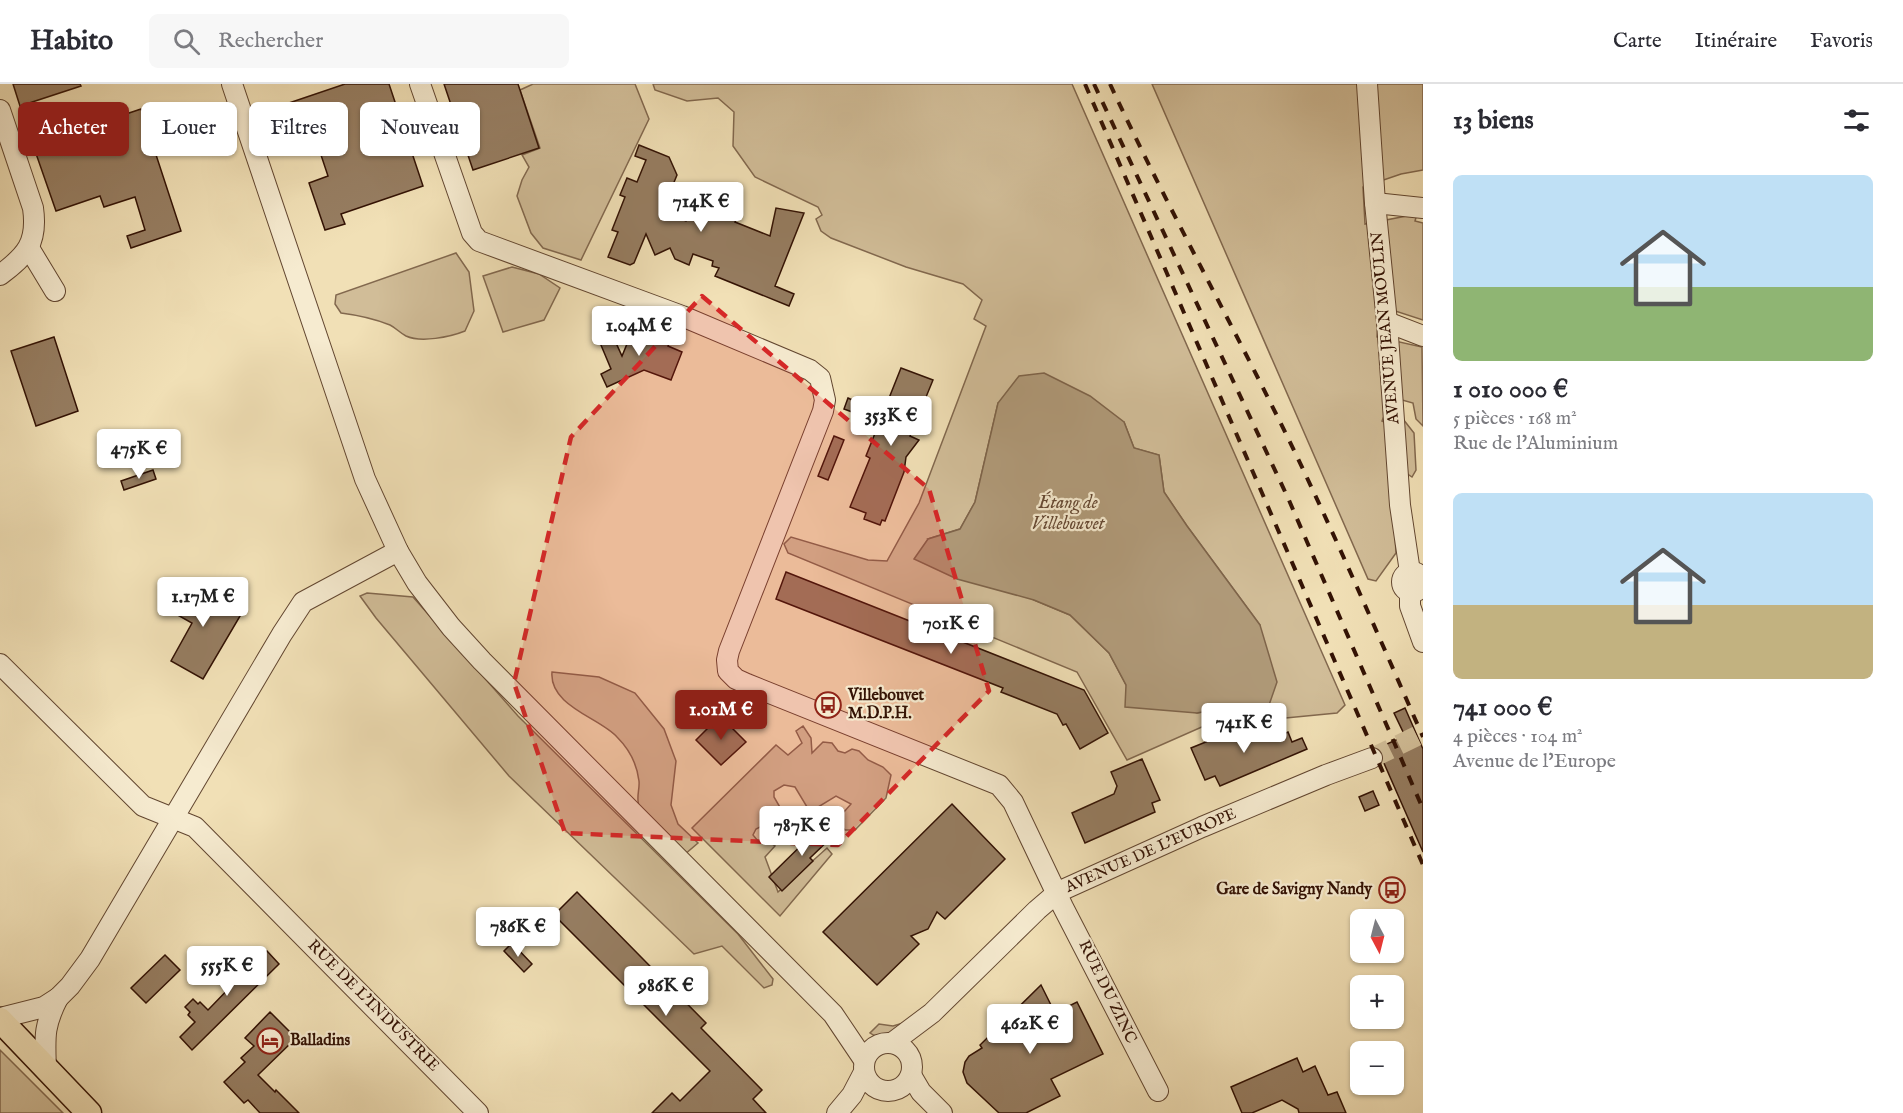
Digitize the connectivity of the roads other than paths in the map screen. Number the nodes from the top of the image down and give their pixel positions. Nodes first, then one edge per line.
1 (232, 84) edge
2 (420, 84) edge
3 (1367, 84) edge
4 (0, 110) edge
5 (1375, 204) junction
6 (1423, 208) edge
7 (29, 248) junction
8 (0, 275) edge
9 (55, 291) dead end
10 (1387, 322) junction
11 (1423, 336) edge
12 (398, 551) junction
13 (1416, 581) edge
14 (1423, 642) edge
15 (0, 664) edge
16 (1372, 758) tunnel mouth
17 (173, 818) junction
18 (1058, 892) junction
19 (58, 998) junction
20 (932, 1012) junction
21 (833, 1014) junction
22 (0, 1019) edge
23 (886, 1043) junction
24 (864, 1066) junction
25 (46, 1070) junction
26 (912, 1070) junction
27 (890, 1090) junction
28 (1158, 1091) dead end
29 (89, 1113) edge
30 (478, 1113) edge
31 (837, 1113) edge
32 (848, 1113) edge
33 (926, 1113) edge
34 (942, 1113) edge

1 - 12 street
2 - 18 street, RUE DU ZINC
3 - 5 street, AVENUE JEAN MOULIN
4 - 7 street
5 - 6 street
5 - 10 street, AVENUE JEAN MOULIN
7 - 8 street
7 - 9 street
10 - 11 street
10 - 13 street, AVENUE JEAN MOULIN
12 - 17 street
12 - 21 street
13 - 14 street, AVENUE JEAN MOULIN
15 - 17 street, RUE DE L'INDUSTRIE
16 - 18 street, AVENUE DE L'EUROPE
17 - 19 street
17 - 30 street, RUE DE L'INDUSTRIE
18 - 20 street, AVENUE DE L'EUROPE
18 - 28 street, RUE DU ZINC
19 - 22 street
19 - 25 street
20 - 23 street, AVENUE DE L'EUROPE
20 - 26 street, AVENUE DE L'EUROPE
21 - 23 street
21 - 24 street
22 - 25 main road
23 - 24 street
23 - 26 street
24 - 27 street
24 - 31 street
25 - 29 main road
26 - 27 street
26 - 34 street
27 - 32 street
27 - 33 street

